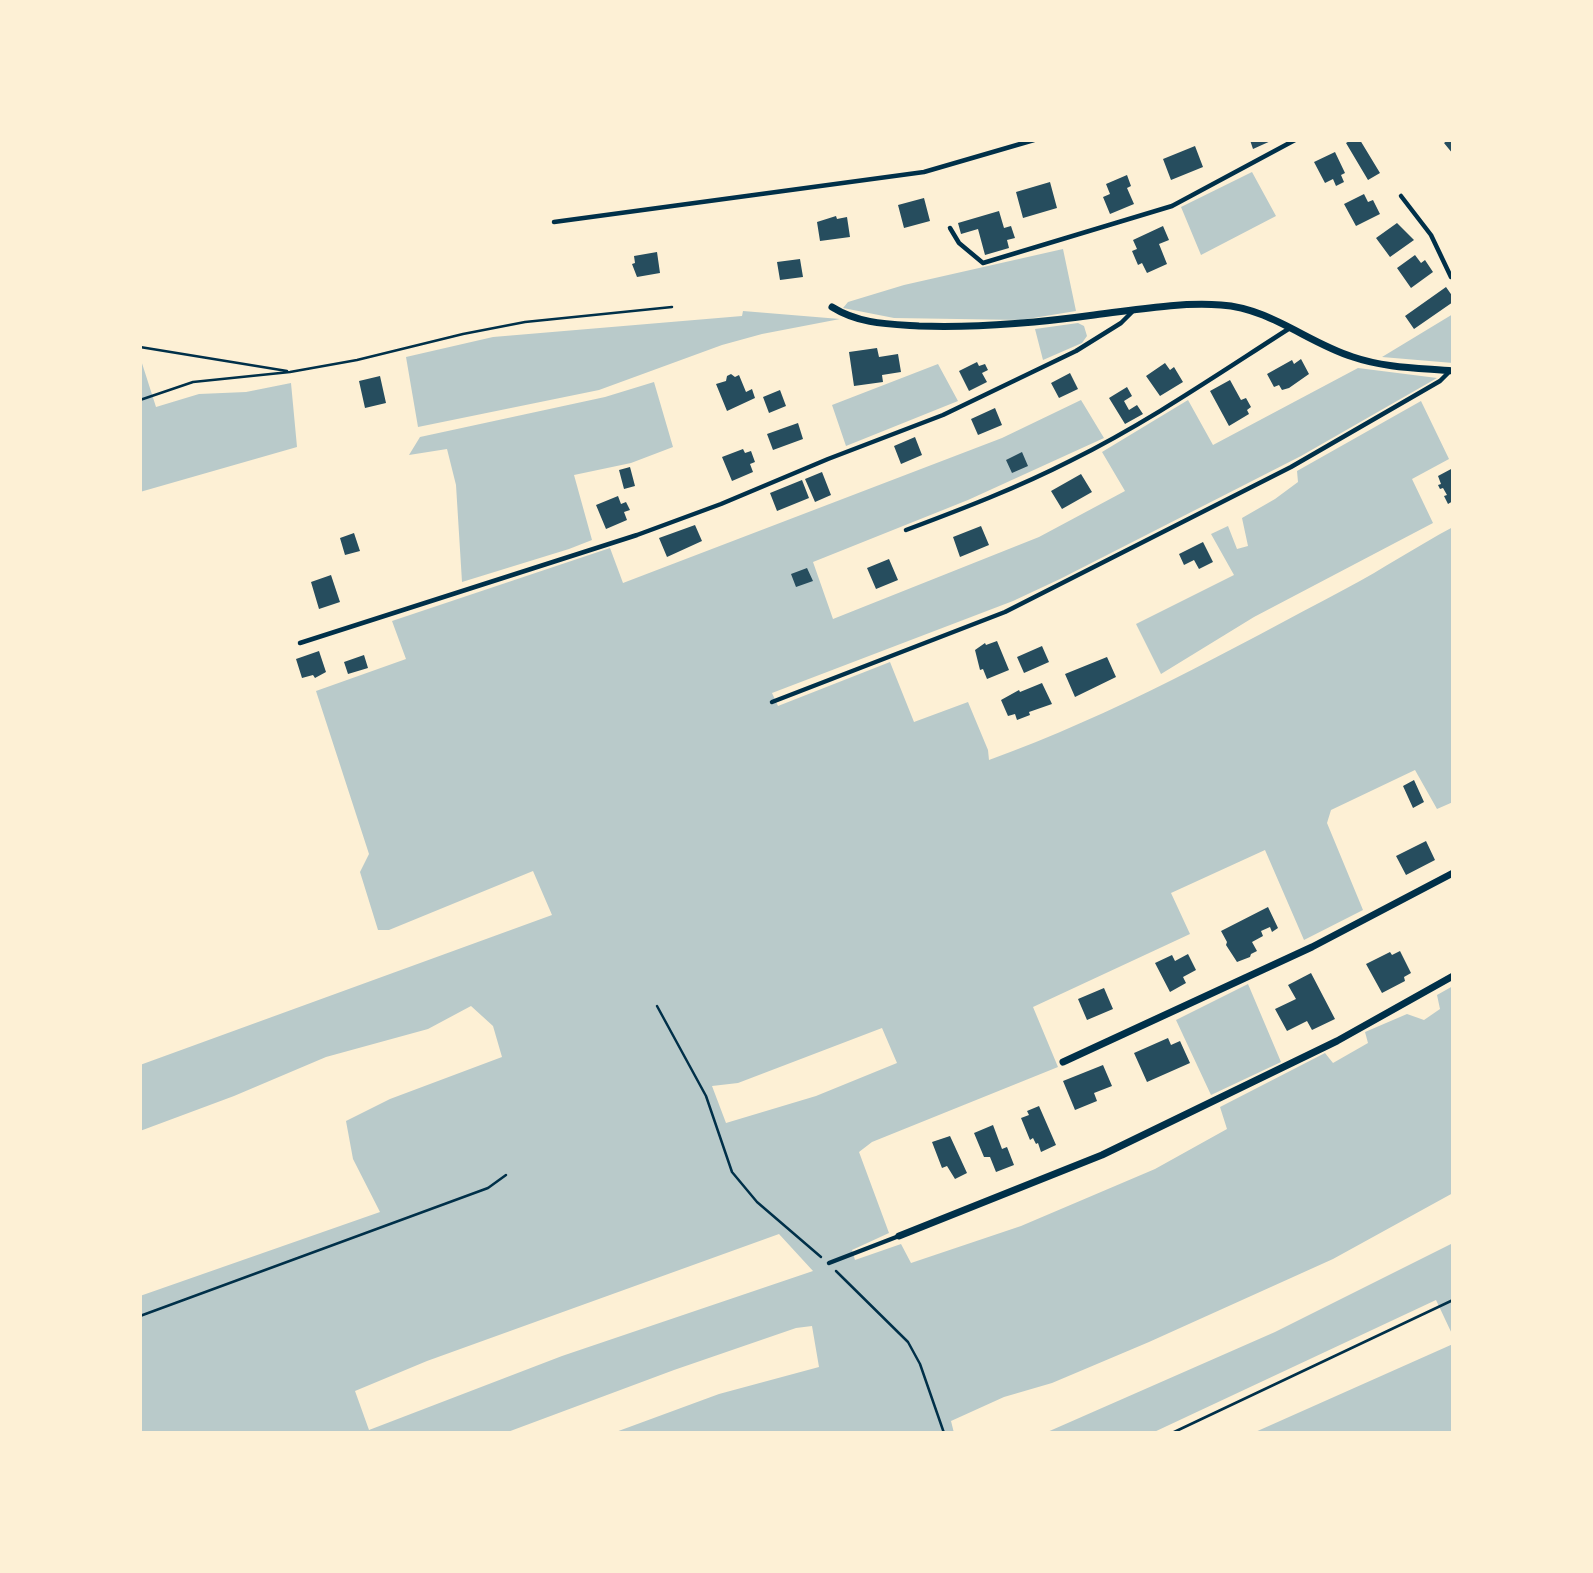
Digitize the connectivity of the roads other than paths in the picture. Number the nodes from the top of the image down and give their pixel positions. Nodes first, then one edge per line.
1 (1034, 140) edge
2 (1295, 140) edge
3 (1401, 196) dead end
4 (554, 222) dead end
5 (950, 228) dead end
6 (1453, 276) edge
7 (832, 307) dead end
8 (1133, 310) junction
9 (1291, 327) junction
10 (1452, 371) edge
11 (906, 530) dead end
12 (300, 643) dead end
13 (772, 702) dead end
14 (1453, 873) edge
15 (1453, 976) edge
16 (1063, 1062) dead end
17 (899, 1236) joint
18 (829, 1263) road end

1 - 4 lane
2 - 5 lane
3 - 6 lane
7 - 8 street
8 - 9 street
8 - 12 lane
9 - 10 street
9 - 11 lane
10 - 13 lane
14 - 16 street
15 - 17 street
17 - 18 lane

